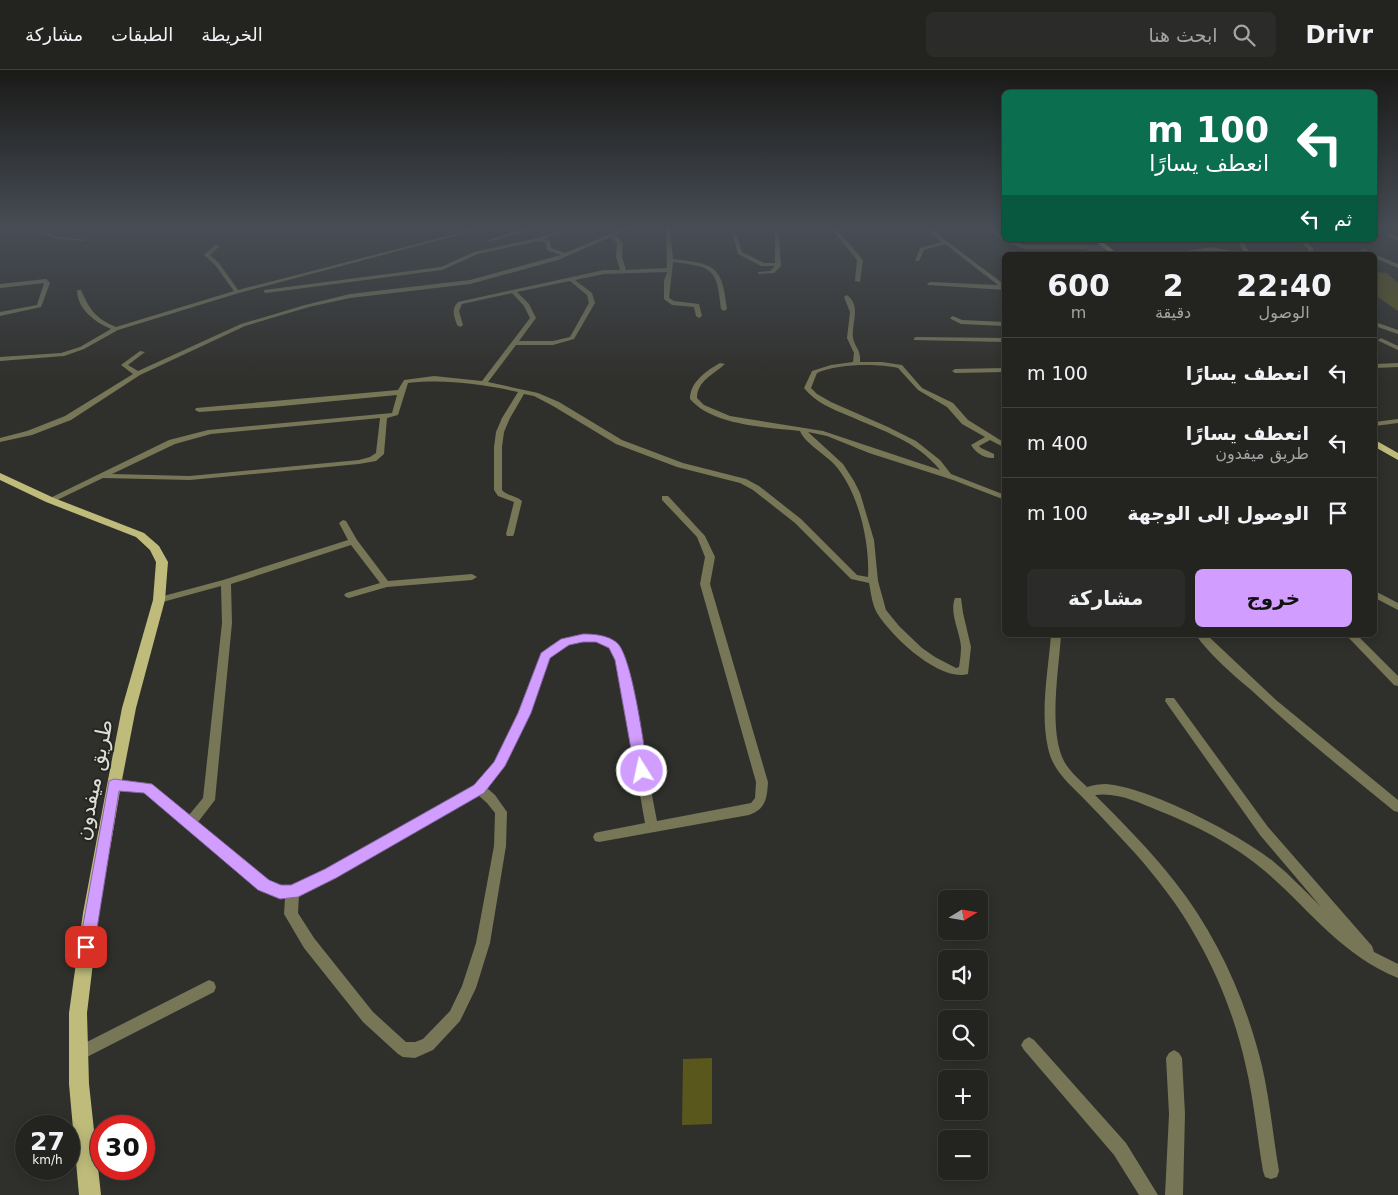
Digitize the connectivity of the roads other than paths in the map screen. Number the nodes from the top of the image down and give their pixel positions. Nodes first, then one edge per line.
1 (231, 280) edge
2 (284, 280) edge
3 (346, 280) edge
4 (476, 280) edge
5 (564, 280) edge
6 (573, 280) edge
7 (668, 280) edge
8 (720, 280) edge
9 (930, 284) dead end
10 (0, 286) edge
11 (1002, 288) edge
12 (79, 291) dead end
13 (512, 291) junction
14 (240, 292) junction
15 (847, 297) dead end
16 (724, 309) dead end
17 (0, 314) edge
18 (699, 316) dead end
19 (953, 318) dead end
20 (1002, 324) edge
21 (460, 325) dead end
22 (1377, 325) edge
23 (116, 329) junction
24 (1398, 332) edge
25 (916, 339) dead end
26 (1002, 340) edge
27 (1381, 340) dead end
28 (514, 343) junction
29 (1398, 348) edge
30 (142, 352) dead end
31 (0, 359) edge
32 (722, 364) dead end
33 (856, 365) junction
34 (1398, 365) edge
35 (1377, 366) edge
36 (955, 370) dead end
37 (1002, 372) edge
38 (138, 374) junction
39 (484, 383) junction
40 (522, 391) junction
41 (402, 392) junction
42 (200, 410) dead end
43 (384, 418) junction
44 (1398, 421) edge
45 (1377, 423) edge
46 (803, 429) junction
47 (989, 438) junction
48 (0, 440) edge
49 (1002, 444) edge
50 (1377, 444) edge
51 (991, 456) dead end
52 (1398, 458) edge
53 (946, 474) junction
54 (0, 476) edge
55 (104, 476) junction
56 (1002, 497) edge
57 (665, 498) dead end
58 (50, 500) junction
59 (343, 523) dead end
60 (510, 534) dead end
61 (353, 541) junction
62 (472, 576) dead end
63 (873, 581) junction
64 (226, 582) junction
65 (386, 584) junction
66 (349, 595) dead end
67 (1377, 595) edge
68 (159, 600) junction
69 (958, 600) dead end
70 (1398, 607) edge
71 (1056, 637) edge
72 (1203, 637) edge
73 (1353, 637) edge
74 (1398, 682) edge
75 (1170, 701) dead end
76 (114, 785) junction
77 (479, 789) junction
78 (1086, 792) junction
79 (1398, 807) edge
80 (190, 822) junction
81 (652, 827) junction
82 (599, 837) dead end
83 (292, 892) junction
84 (1374, 959) junction
85 (1398, 971) edge
86 (209, 987) dead end
87 (1029, 1044) dead end
88 (78, 1054) junction
89 (1174, 1058) dead end
90 (1271, 1171) dead end
91 (90, 1195) edge
92 (1149, 1195) edge
93 (1174, 1195) edge

1 - 14 street
2 - 14 street
3 - 14 street
4 - 38 street
5 - 13 street
6 - 28 street
7 - 18 street
8 - 16 street
9 - 11 street
10 - 17 street
12 - 23 street
13 - 21 street
13 - 28 street
14 - 23 street
15 - 33 street
19 - 20 street
22 - 24 street
23 - 31 street
25 - 26 street
27 - 29 street
28 - 39 street
30 - 38 street
32 - 46 street
33 - 47 street
33 - 53 street
34 - 35 street
36 - 37 street
38 - 48 street
39 - 40 street
39 - 41 street
40 - 60 street
40 - 63 street
41 - 42 street
41 - 43 street
43 - 55 street
43 - 55 street
44 - 45 street
46 - 53 street
46 - 63 street
47 - 49 street
47 - 51 street
50 - 52 main road
53 - 56 street
54 - 58 main road, طريق ميفدون
55 - 58 street
57 - 81 street
58 - 68 main road, طريق ميفدون
59 - 61 street
61 - 64 street
61 - 65 street
62 - 65 street
63 - 69 street
64 - 68 street
64 - 80 street
65 - 66 street
67 - 70 street
68 - 76 main road, طريق ميفدون
71 - 78 street
72 - 79 street
73 - 74 street
75 - 84 street
76 - 80 street
76 - 88 main road, طريق ميفدون
77 - 81 street
77 - 83 street
77 - 83 street
78 - 84 street
78 - 90 street
80 - 83 street
81 - 82 street
84 - 85 street
86 - 88 street
87 - 92 street
88 - 91 main road, طريق ميفدون
89 - 93 street

